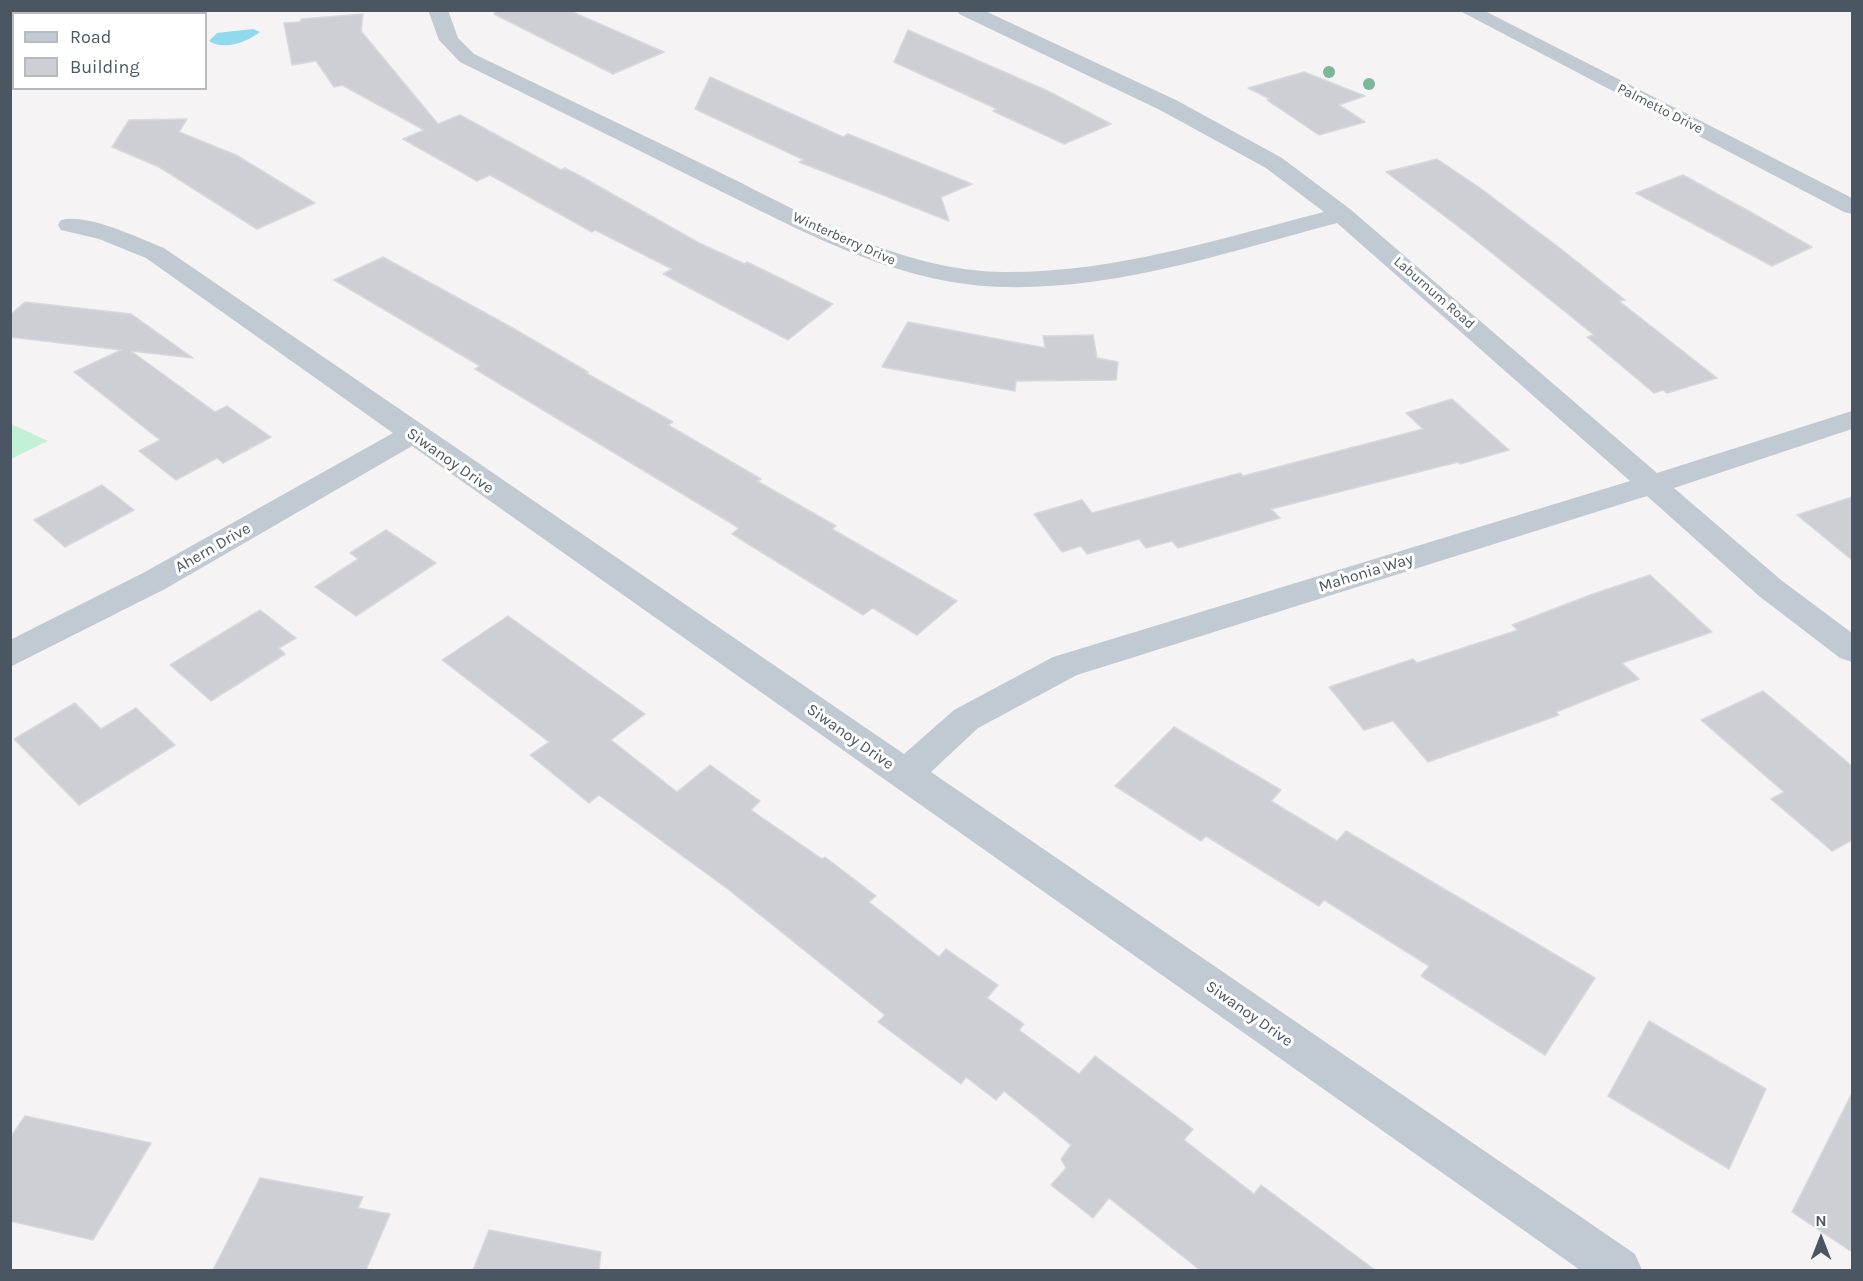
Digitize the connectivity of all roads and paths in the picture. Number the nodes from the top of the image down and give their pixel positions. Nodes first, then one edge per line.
1 (438, 10) edge
2 (966, 10) edge
3 (1467, 10) edge
4 (1852, 207) edge
5 (1342, 214) junction
6 (70, 225) dead end
7 (1852, 420) edge
8 (412, 434) junction
9 (1654, 484) junction
10 (1852, 650) edge
11 (10, 655) edge
12 (904, 775) junction
13 (1618, 1270) edge

1 - 5 street, Winterberry Drive
2 - 5 street, Laburnum Road
3 - 4 street, Palmetto Drive
5 - 9 street, Laburnum Road
6 - 8 street, Siwanoy Drive
7 - 9 street, Mahonia Way
8 - 11 street, Ahern Drive
8 - 12 street, Siwanoy Drive
9 - 10 street, Laburnum Road
9 - 12 street, Mahonia Way
12 - 13 street, Siwanoy Drive

